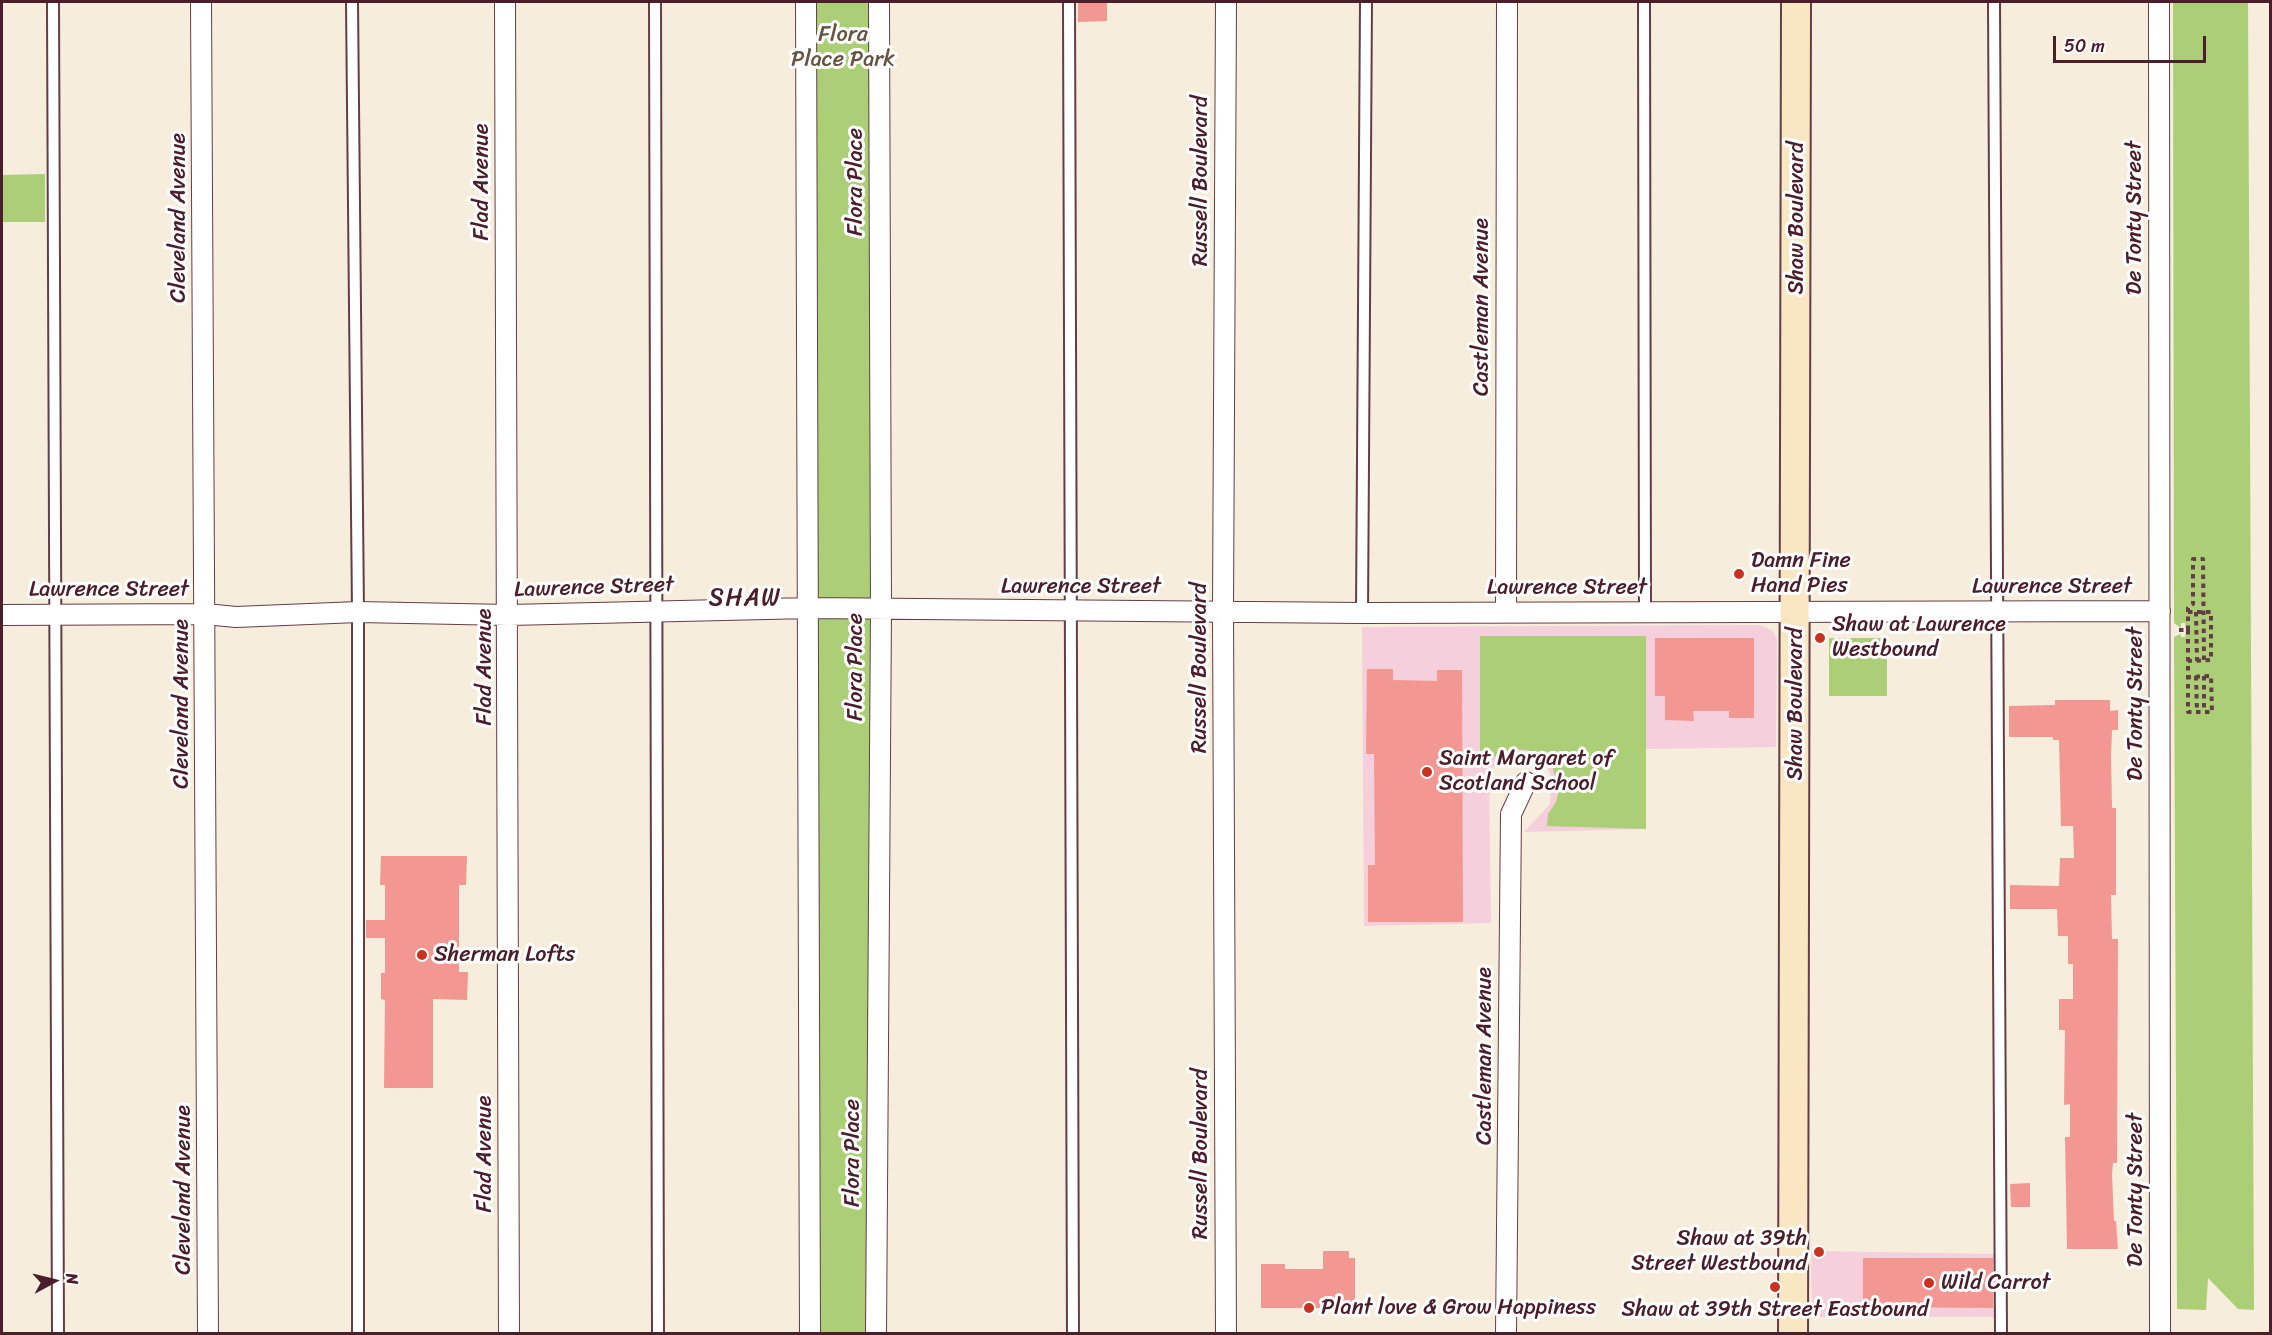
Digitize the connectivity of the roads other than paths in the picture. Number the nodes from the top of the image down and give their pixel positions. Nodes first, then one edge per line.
1 (53, 2) edge
2 (201, 2) edge
3 (352, 2) edge
4 (505, 2) edge
5 (655, 2) edge
6 (806, 2) edge
7 (879, 2) edge
8 (1069, 2) edge
9 (1226, 2) edge
10 (1366, 2) edge
11 (1507, 2) edge
12 (1644, 2) edge
13 (1796, 2) edge
14 (1994, 2) edge
15 (2159, 2) edge
16 (808, 608) junction
17 (657, 610) junction
18 (881, 610) junction
19 (1223, 610) junction
20 (2160, 610) junction
21 (358, 612) junction
22 (1073, 612) junction
23 (1506, 612) junction
24 (1645, 612) junction
25 (1797, 612) junction
26 (1998, 612) junction
27 (1362, 613) junction
28 (56, 614) junction
29 (205, 614) junction
30 (2, 615) edge
31 (509, 615) junction
32 (1526, 782) dead end
33 (58, 1334) edge
34 (208, 1334) edge
35 (358, 1334) edge
36 (509, 1334) edge
37 (658, 1334) edge
38 (810, 1334) edge
39 (876, 1334) edge
40 (1073, 1334) edge
41 (1226, 1334) edge
42 (1506, 1334) edge
43 (1793, 1334) edge
44 (2001, 1334) edge
45 (2160, 1334) edge

1 - 28 lane
2 - 29 street, Cleveland Avenue
3 - 21 lane
4 - 31 street, Flad Avenue
5 - 17 lane
6 - 16 street, Flora Place
7 - 18 street, Flora Place
8 - 22 lane
9 - 19 street, Russell Boulevard
10 - 27 lane
11 - 23 street, Castleman Avenue
12 - 24 lane
13 - 25 street, Shaw Boulevard
14 - 26 lane
15 - 20 street, De Tonty Street
16 - 17 street, Lawrence Street
16 - 18 street, Lawrence Street
16 - 38 street, Flora Place
17 - 31 street, Lawrence Street
17 - 37 lane
18 - 22 street, Lawrence Street
18 - 39 street, Flora Place
19 - 22 street, Lawrence Street
19 - 27 street, Lawrence Street
19 - 41 street, Russell Boulevard
20 - 26 street, Lawrence Street
20 - 45 street, De Tonty Street
21 - 29 street, Lawrence Street
21 - 31 street, Lawrence Street
21 - 35 lane
22 - 40 lane
23 - 24 street, Lawrence Street
23 - 27 street, Lawrence Street
24 - 25 street, Lawrence Street
25 - 26 street, Lawrence Street
25 - 43 street, Shaw Boulevard
26 - 44 lane
28 - 29 street, Lawrence Street
28 - 30 street, Lawrence Street
28 - 33 lane
29 - 34 street, Cleveland Avenue
31 - 36 street, Flad Avenue
32 - 42 street, Castleman Avenue

